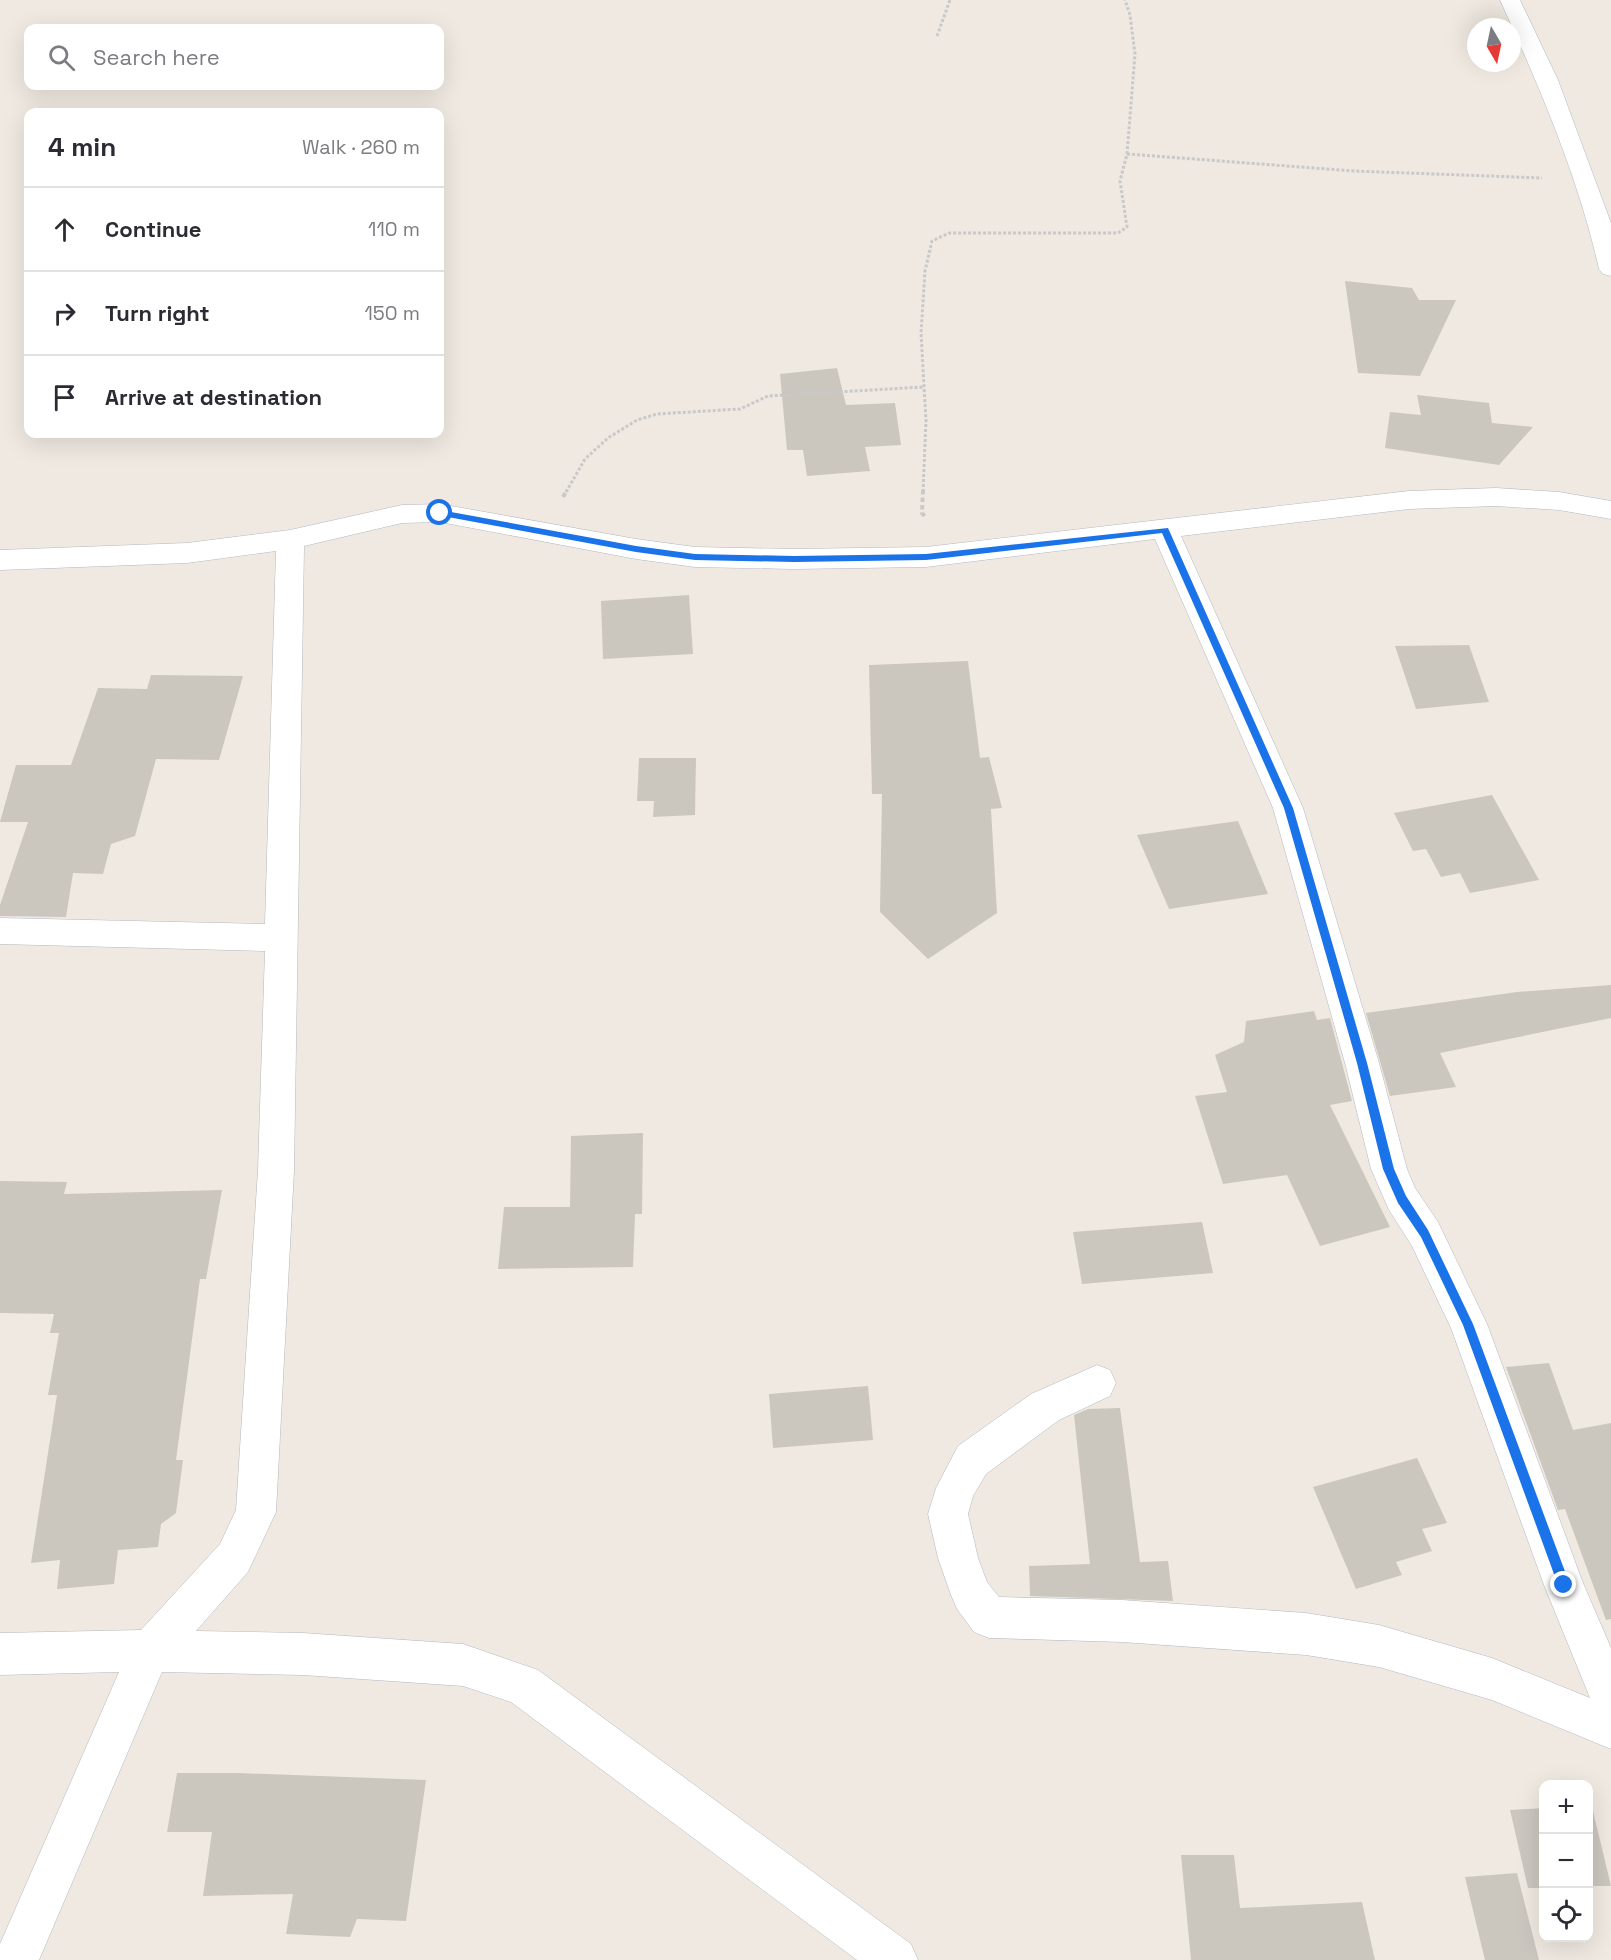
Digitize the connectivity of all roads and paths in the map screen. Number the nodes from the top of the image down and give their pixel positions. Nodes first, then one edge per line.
1 (950, 0) edge
2 (1125, 0) edge
3 (1510, 0) edge
4 (937, 36) dead end
5 (1127, 154) junction
6 (1582, 179) junction
7 (1611, 269) edge
8 (924, 387) junction
9 (1611, 510) edge
10 (930, 521) dead end
11 (1165, 530) junction
12 (543, 532) junction
13 (290, 540) junction
14 (0, 560) edge
15 (0, 931) edge
16 (282, 938) junction
17 (1096, 1383) dead end
18 (150, 1651) junction
19 (0, 1654) edge
20 (1611, 1698) edge
21 (1611, 1728) edge
22 (16, 1960) edge
23 (896, 1960) edge

1 - 4 path
2 - 5 path
3 - 6 street
5 - 6 path
5 - 8 path
6 - 7 street
8 - 10 path
8 - 12 path
9 - 11 street
11 - 12 street
11 - 20 street
12 - 13 street
13 - 14 street
13 - 16 street
15 - 16 street
16 - 18 street
17 - 21 street
18 - 19 street
18 - 22 street
18 - 23 street

